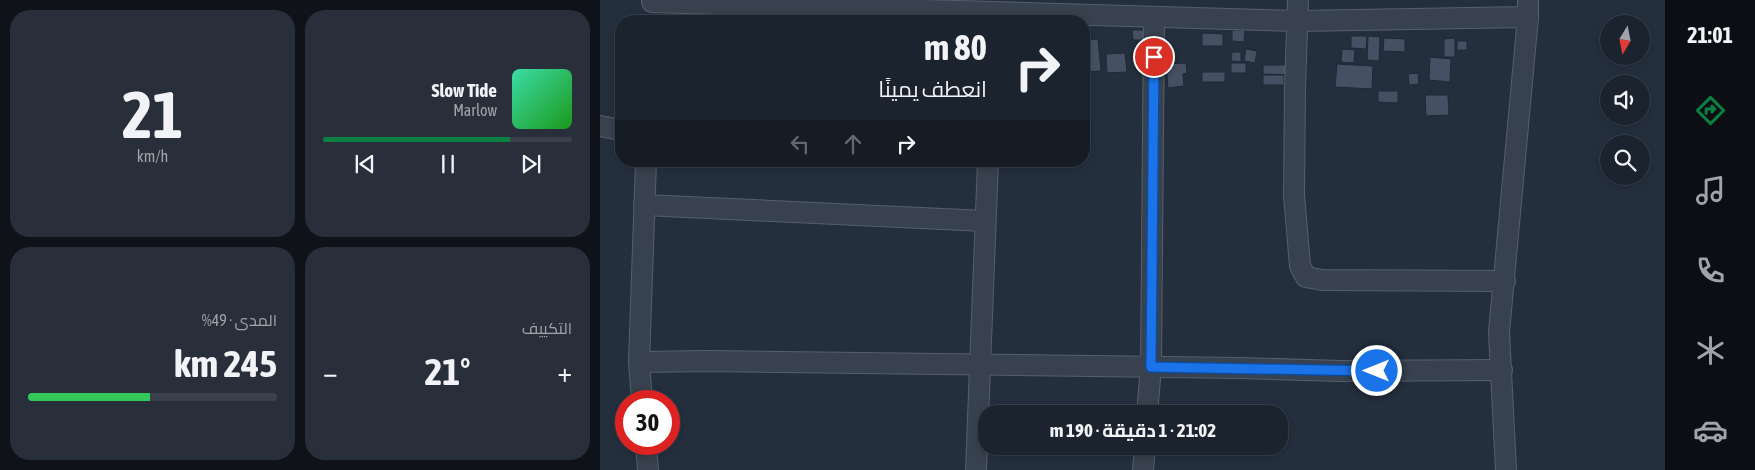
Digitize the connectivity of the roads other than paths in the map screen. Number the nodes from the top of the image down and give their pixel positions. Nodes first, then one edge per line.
1 (1298, 0) edge
2 (651, 8) edge
3 (1528, 8) edge
4 (993, 11) edge
5 (1085, 15) edge
6 (1090, 15) edge
7 (1154, 18) junction
8 (1298, 21) junction
9 (600, 126) edge
10 (615, 129) edge
11 (646, 167) edge
12 (988, 167) edge
13 (644, 206) junction
14 (985, 221) junction
15 (1505, 281) junction
16 (639, 362) junction
17 (980, 366) junction
18 (1151, 367) junction
19 (1502, 370) junction
20 (641, 390) edge
21 (1149, 405) edge
22 (647, 455) edge
23 (1144, 455) edge
24 (648, 470) edge
25 (976, 470) edge
26 (1143, 470) edge
27 (1506, 470) edge

1 - 8 street
2 - 4 street
3 - 8 street
3 - 15 street
4 - 5 street
6 - 7 street
7 - 8 street
7 - 18 street
8 - 15 street
9 - 10 street
11 - 13 street
12 - 14 street
13 - 14 street
13 - 16 street
14 - 17 street
15 - 19 street
16 - 17 street
16 - 20 street
17 - 18 street
17 - 25 street
18 - 19 street
18 - 21 street
19 - 27 street
22 - 24 street
23 - 26 street

